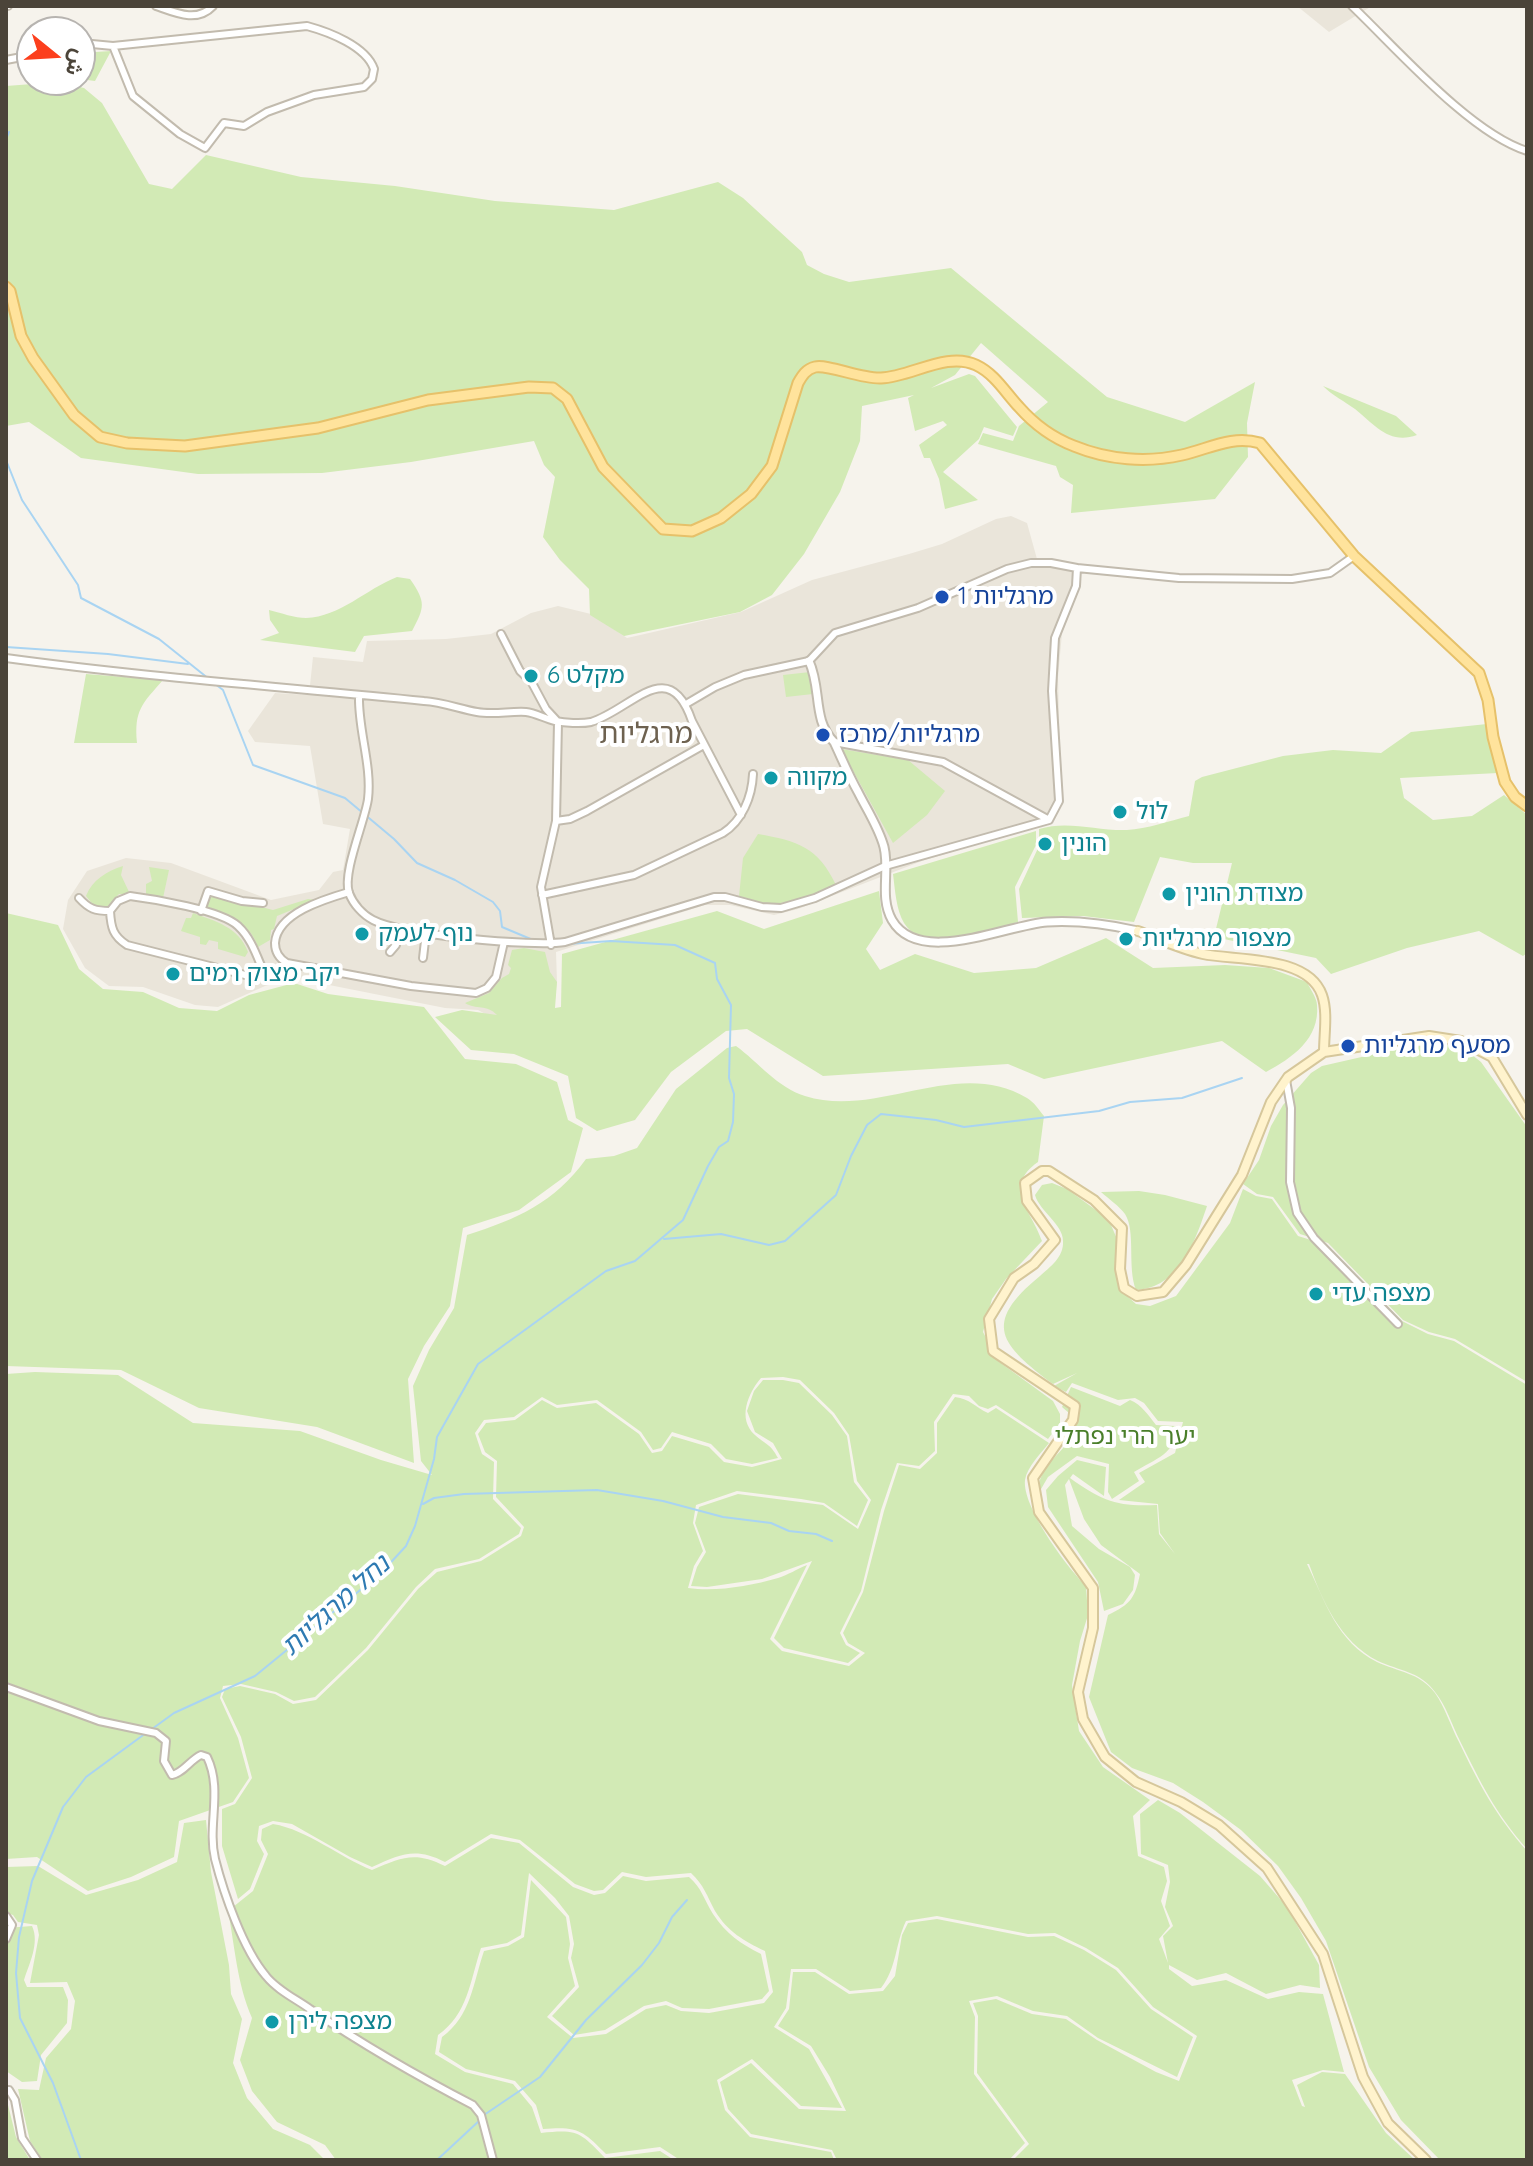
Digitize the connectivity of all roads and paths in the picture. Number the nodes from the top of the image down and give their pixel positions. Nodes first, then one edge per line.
1 (156, 6) edge
2 (213, 6) edge
3 (1352, 6) edge
4 (96, 44) edge
5 (113, 46) junction
6 (1527, 151) edge
7 (6, 287) edge
8 (1354, 556) junction
9 (1077, 568) junction
10 (501, 634) dead end
11 (6, 658) edge
12 (809, 661) junction
13 (359, 696) junction
14 (686, 704) junction
15 (558, 722) junction
16 (834, 742) junction
17 (704, 745) junction
18 (753, 774) dead end
19 (1527, 806) edge
20 (741, 815) junction
21 (1049, 820) junction
22 (556, 821) junction
23 (885, 866) junction
24 (349, 892) junction
25 (542, 895) junction
26 (79, 898) dead end
27 (263, 903) dead end
28 (110, 911) junction
29 (201, 911) junction
30 (396, 928) junction
31 (1138, 931) joint
32 (426, 932) junction
33 (504, 942) junction
34 (551, 945) junction
35 (390, 952) dead end
36 (423, 958) dead end
37 (287, 963) junction
38 (265, 975) junction
39 (1324, 1052) junction
40 (1286, 1080) junction
41 (1527, 1115) edge
42 (1398, 1324) dead end
43 (6, 1687) edge
44 (6, 1916) edge
45 (6, 1939) edge
46 (6, 2080) edge
47 (8, 2090) edge
48 (37, 2160) edge
49 (493, 2160) edge
50 (1426, 2160) edge

1 - 2 street
3 - 6 street
4 - 5 street
5 - 5 street
7 - 8 main road
8 - 9 street
8 - 19 main road
9 - 12 street
9 - 21 street
10 - 15 street
11 - 13 street
12 - 14 street
12 - 16 street
13 - 15 street
13 - 24 street
14 - 15 street
14 - 17 street
15 - 22 street
16 - 21 street
16 - 23 street
17 - 20 street
17 - 22 street
18 - 20 street
20 - 25 street
21 - 23 street
22 - 25 street
23 - 31 street
23 - 34 street
24 - 30 street
24 - 37 street
25 - 34 street
26 - 28 street
27 - 29 street
28 - 29 street
28 - 38 street
29 - 38 street
30 - 32 street
30 - 35 street
31 - 39 main road
32 - 33 street
32 - 36 street
33 - 34 street
33 - 37 street
37 - 38 street
39 - 40 main road
39 - 41 main road
40 - 42 street
40 - 50 main road
43 - 49 street
44 - 45 street
46 - 47 street
47 - 48 street

